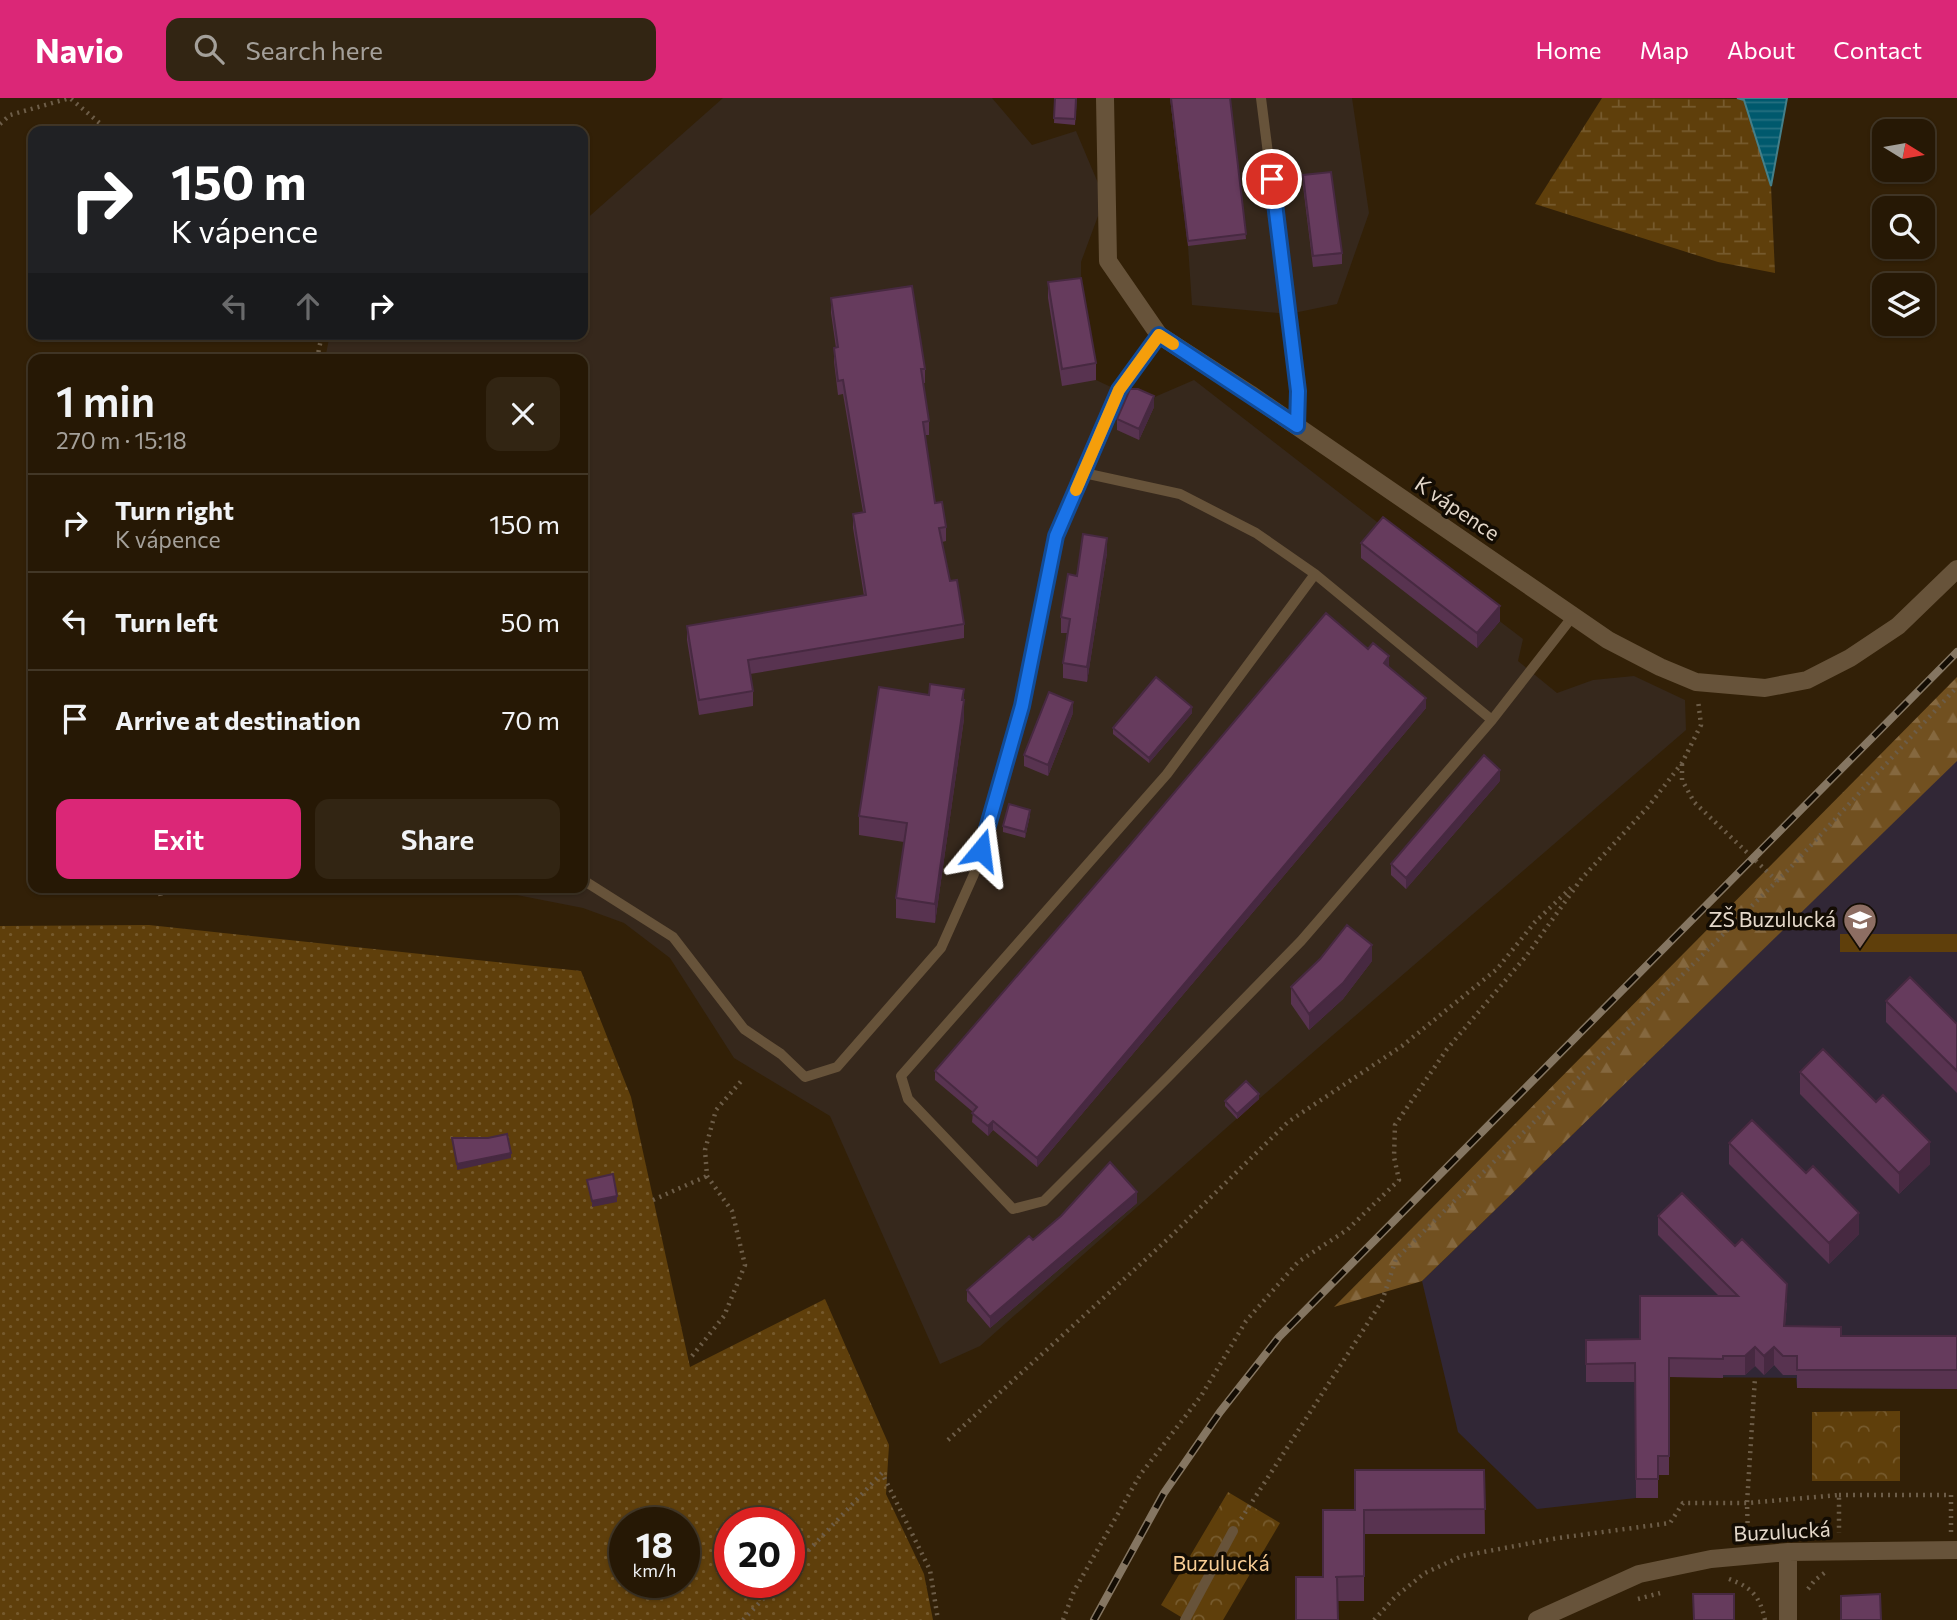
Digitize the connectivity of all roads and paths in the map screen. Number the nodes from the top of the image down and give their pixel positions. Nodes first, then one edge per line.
1 (70, 98) edge
2 (1105, 98) edge
3 (1261, 98) edge
4 (0, 124) edge
5 (103, 126) edge
6 (1159, 335) junction
7 (1297, 426) junction
8 (1084, 473) junction
9 (1957, 569) edge
10 (1315, 573) junction
11 (1573, 616) junction
12 (1696, 682) junction
13 (1957, 687) edge
14 (1492, 720) junction
15 (1682, 764) junction
16 (1582, 878) junction
17 (1777, 881) junction
18 (588, 883) edge
19 (160, 893) edge
20 (161, 898) dead end
21 (743, 1079) dead end
22 (707, 1176) junction
23 (653, 1200) dead end
24 (692, 1356) dead end
25 (1755, 1378) dead end
26 (948, 1440) dead end
27 (1839, 1495) junction
28 (1747, 1503) junction
29 (1233, 1531) joint
30 (1954, 1550) edge
31 (1840, 1551) junction
32 (1788, 1552) junction
33 (805, 1554) edge
34 (1748, 1556) junction
35 (1724, 1577) dead end
36 (1663, 1592) dead end
37 (764, 1598) edge
38 (1627, 1602) dead end
39 (743, 1620) edge
40 (938, 1620) edge
41 (1063, 1620) edge
42 (1185, 1620) edge
43 (1374, 1620) edge
44 (1537, 1620) edge
45 (1765, 1620) edge
46 (1788, 1620) edge

1 - 4 path
1 - 5 path
2 - 6 street, K vápence
3 - 7 lane
6 - 7 street, K vápence
6 - 8 lane
7 - 11 street, K vápence
8 - 10 lane
8 - 18 lane
9 - 12 street, K vápence
10 - 14 lane
10 - 14 lane
11 - 12 street, K vápence
11 - 14 lane
12 - 15 path
13 - 17 path
15 - 16 path
15 - 17 path
16 - 26 path
16 - 41 path
17 - 29 path
19 - 20 path
21 - 22 path
22 - 23 path
22 - 24 path
25 - 28 path
27 - 28 path
27 - 30 path
27 - 31 path
28 - 34 path
28 - 43 path
29 - 42 lane
30 - 31 street, Buzulucká
31 - 32 street, Buzulucká
32 - 34 street, Buzulucká
32 - 46 street
33 - 40 path
34 - 44 street, Buzulucká
35 - 45 path
36 - 38 path
37 - 39 path

